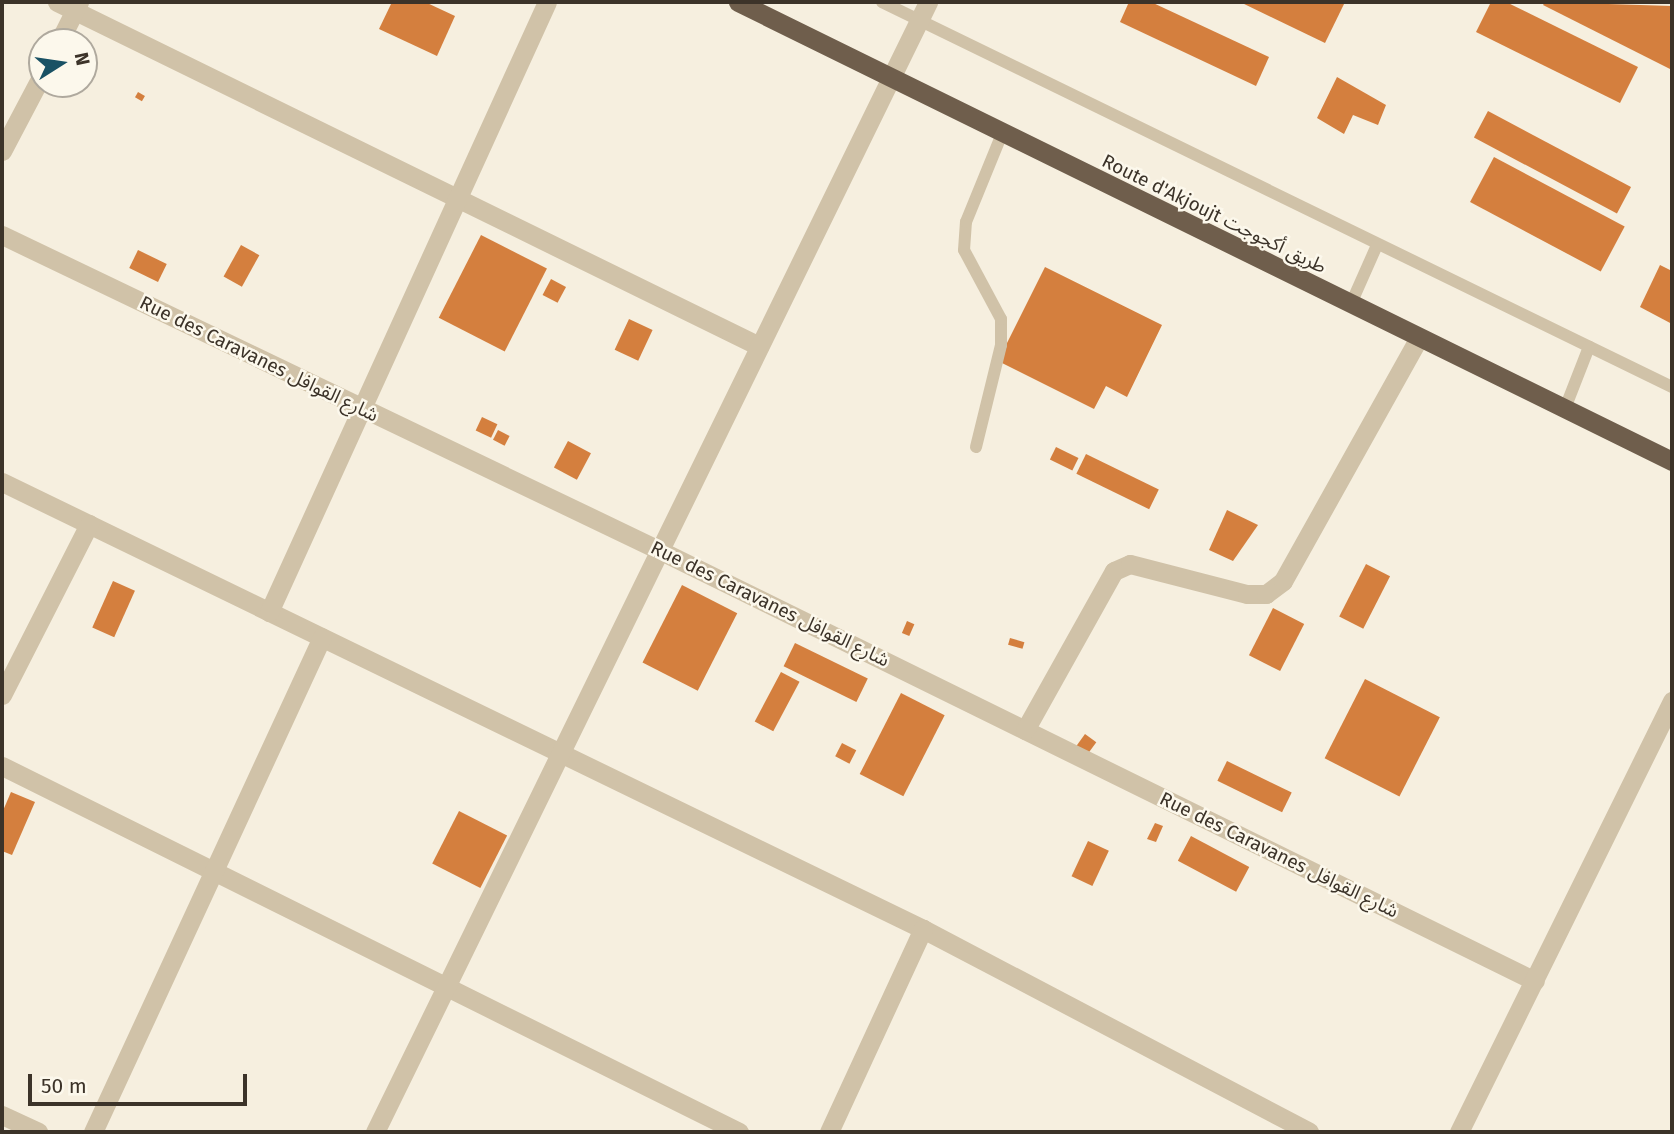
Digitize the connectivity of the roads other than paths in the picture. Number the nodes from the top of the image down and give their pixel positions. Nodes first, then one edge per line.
1 (57, 2) edge
2 (547, 2) edge
3 (738, 2) edge
4 (882, 2) edge
5 (928, 2) edge
6 (78, 6) edge
7 (918, 22) junction
8 (67, 28) edge
9 (889, 78) junction
10 (30, 98) edge
11 (1002, 134) junction
12 (2, 151) edge
13 (457, 198) junction
14 (2, 235) edge
15 (1377, 245) junction
16 (1350, 306) junction
17 (1418, 339) junction
18 (758, 345) junction
19 (1589, 347) junction
20 (1672, 387) edge
21 (362, 409) junction
22 (1564, 411) junction
23 (976, 447) dead end
24 (1672, 461) edge
25 (2, 482) edge
26 (89, 524) junction
27 (659, 550) junction
28 (269, 612) junction
29 (322, 637) junction
30 (2, 695) edge
31 (1672, 701) edge
32 (1025, 730) junction
33 (560, 753) junction
34 (2, 766) edge
35 (214, 871) junction
36 (923, 929) junction
37 (1535, 981) junction
38 (446, 987) junction
39 (2, 1115) edge
40 (38, 1132) edge
41 (93, 1132) edge
42 (375, 1132) edge
43 (739, 1132) edge
44 (829, 1132) edge
45 (1309, 1132) edge
46 (1459, 1132) edge

1 - 6 street
2 - 13 street
3 - 9 highway, Route d'Akjoujt طريق أكجوجت
4 - 7 lane
5 - 7 street
6 - 8 street
6 - 13 street
7 - 9 street
7 - 15 lane
9 - 11 highway, Route d'Akjoujt طريق أكجوجت
9 - 18 street
10 - 12 street
11 - 16 highway, Route d'Akjoujt طريق أكجوجت
11 - 23 lane
13 - 18 street
13 - 21 street
14 - 21 street, Rue des Caravanes شارع القوافل
15 - 16 lane
15 - 19 lane
16 - 17 highway, Route d'Akjoujt طريق أكجوجت
17 - 22 highway, Route d'Akjoujt طريق أكجوجت
17 - 32 street
18 - 27 street
19 - 20 lane
19 - 22 lane
21 - 27 street, Rue des Caravanes شارع القوافل
21 - 28 street
22 - 24 highway, Route d'Akjoujt طريق أكجوجت
25 - 26 street
26 - 28 street
26 - 30 street
27 - 32 street, Rue des Caravanes شارع القوافل
27 - 33 street
28 - 29 street
29 - 33 street
29 - 35 street
31 - 37 street
32 - 37 street, Rue des Caravanes شارع القوافل
33 - 36 street
33 - 38 street
34 - 35 street
35 - 38 street
35 - 41 street
36 - 44 street
36 - 45 street
37 - 46 street
38 - 42 street
38 - 43 street
39 - 40 street

